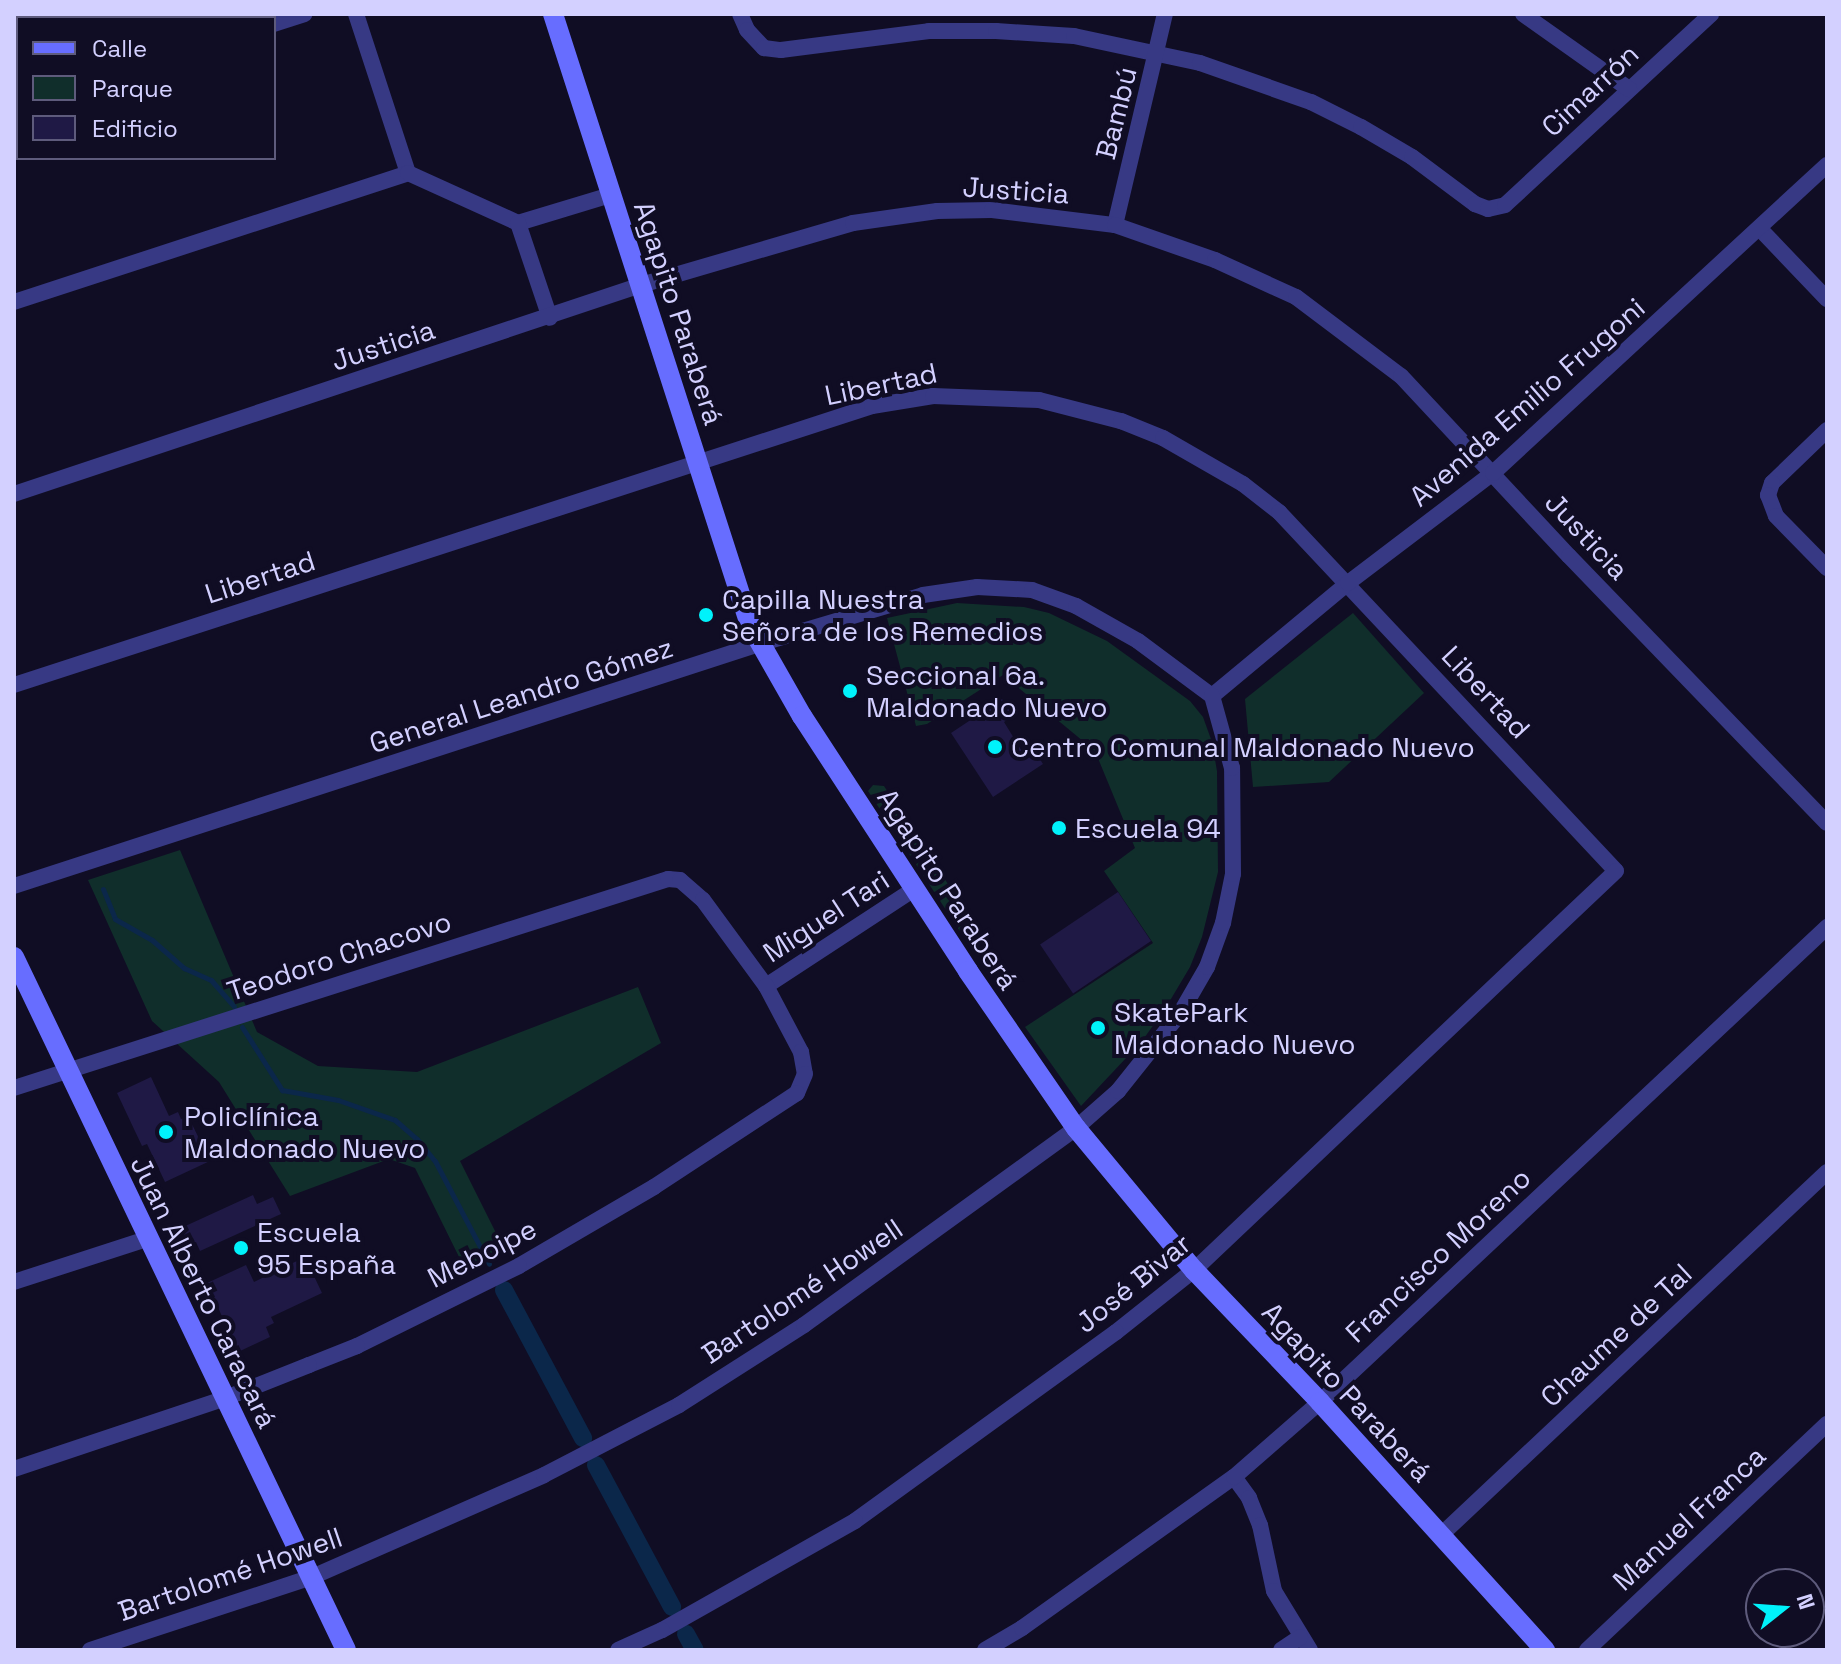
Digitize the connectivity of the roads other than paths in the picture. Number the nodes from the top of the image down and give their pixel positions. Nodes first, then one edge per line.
1 (304, 14) edge
2 (356, 14) edge
3 (553, 14) edge
4 (740, 14) edge
5 (1165, 14) edge
6 (1523, 14) edge
7 (1711, 14) edge
8 (276, 23) edge
9 (1157, 52) junction
10 (1629, 89) junction
11 (1827, 165) edge
12 (408, 173) junction
13 (611, 195) junction
14 (518, 223) junction
15 (1115, 225) junction
16 (1760, 229) junction
17 (641, 285) junction
18 (1827, 299) edge
19 (14, 302) edge
20 (550, 318) junction
21 (1827, 430) edge
22 (698, 460) junction
23 (1493, 473) junction
24 (14, 494) edge
25 (1827, 568) edge
26 (1348, 583) junction
27 (759, 644) junction
28 (14, 685) edge
29 (1212, 696) junction
30 (1827, 823) edge
31 (1616, 871) joint
32 (14, 886) edge
33 (914, 889) junction
34 (1827, 927) edge
35 (14, 957) edge
36 (766, 986) junction
37 (67, 1072) junction
38 (14, 1088) edge
39 (1076, 1128) junction
40 (1827, 1172) edge
41 (146, 1239) junction
42 (1194, 1270) junction
43 (14, 1282) edge
44 (223, 1399) junction
45 (1320, 1402) junction
46 (1827, 1424) edge
47 (14, 1469) edge
48 (1234, 1477) junction
49 (1441, 1535) junction
50 (312, 1577) junction
51 (1305, 1644) edge
52 (90, 1650) edge
53 (346, 1650) edge
54 (618, 1650) edge
55 (985, 1650) edge
56 (1281, 1650) edge
57 (1545, 1650) edge
58 (1587, 1650) edge

1 - 8 street
2 - 12 street
3 - 13 street, Agapito Paraberá
4 - 9 street
5 - 9 street, Bambú
6 - 10 street
7 - 10 street, Cimarrón
9 - 10 street, Cimarrón
9 - 15 street, Bambú
11 - 16 street, Avenida Emilio Frugoni
12 - 14 street
12 - 19 street
13 - 14 street
13 - 17 street, Agapito Paraberá
14 - 20 street
15 - 17 street, Justicia
15 - 23 street, Justicia
16 - 18 street
16 - 23 street, Avenida Emilio Frugoni
17 - 20 street, Justicia
17 - 22 street, Agapito Paraberá
20 - 24 street, Justicia
21 - 25 street
22 - 26 street, Libertad
22 - 27 street, Agapito Paraberá
22 - 28 street, Libertad
23 - 26 street, Avenida Emilio Frugoni
23 - 30 street, Justicia
26 - 29 street, Avenida Emilio Frugoni
26 - 31 street, Libertad
27 - 29 street, General Leandro Gómez
27 - 32 street, General Leandro Gómez
27 - 33 street, Agapito Paraberá
29 - 39 street, Bartolomé Howell
31 - 42 street, José Bivar
33 - 36 street, Miguel Tari
33 - 39 street, Agapito Paraberá
34 - 45 street, Francisco Moreno
35 - 37 street, Juan Alberto Caracará
36 - 37 street, Teodoro Chacovo
36 - 44 street, Meboipe
37 - 38 street, Teodoro Chacovo
37 - 41 street, Juan Alberto Caracará
39 - 42 street, Agapito Paraberá
39 - 50 street, Bartolomé Howell
40 - 49 street, Chaume de Tal
41 - 43 street
41 - 44 street, Juan Alberto Caracará
42 - 45 street, Agapito Paraberá
42 - 54 street, José Bivar
44 - 47 street, Meboipe
44 - 50 street, Juan Alberto Caracará
45 - 48 street, Francisco Moreno
45 - 49 street, Agapito Paraberá
46 - 58 street, Manuel Franca
48 - 51 street
48 - 55 street, Francisco Moreno
49 - 57 street, Agapito Paraberá
50 - 52 street, Bartolomé Howell
50 - 53 street, Juan Alberto Caracará
51 - 56 street

